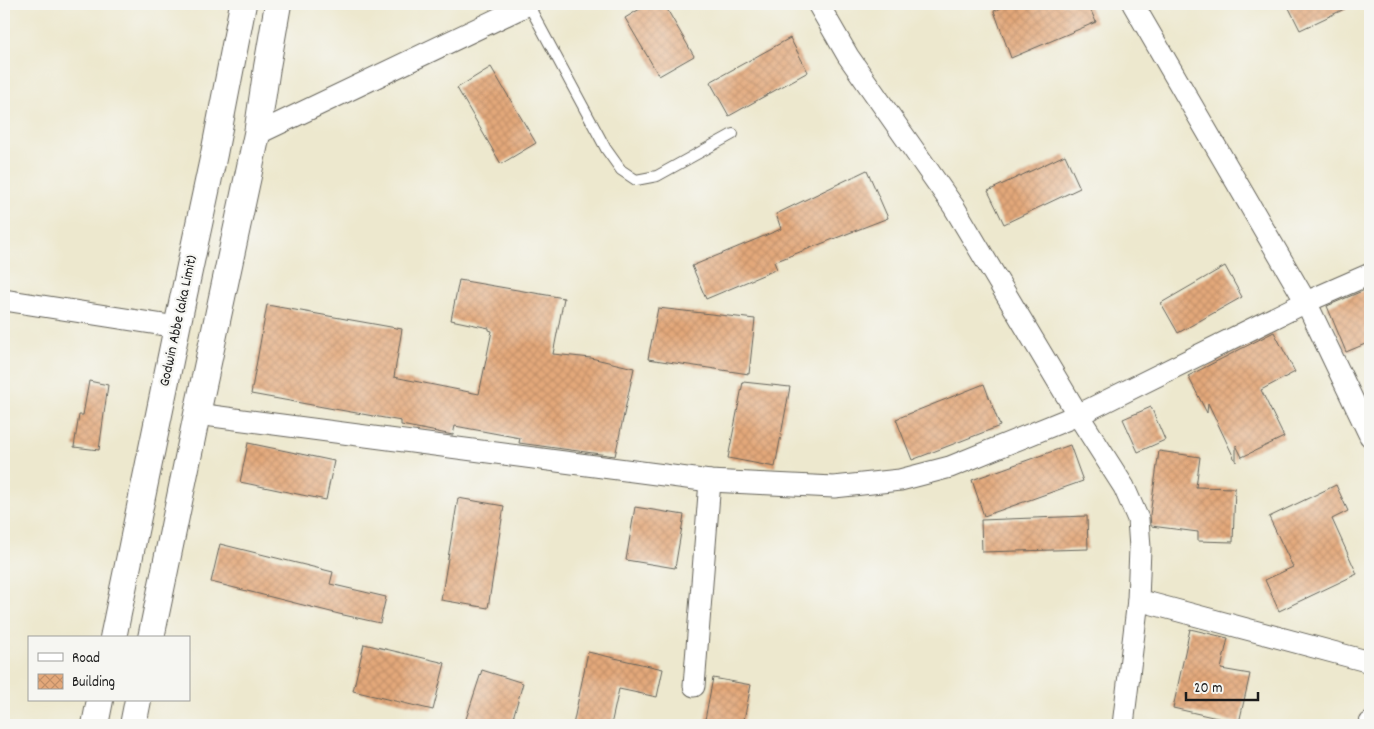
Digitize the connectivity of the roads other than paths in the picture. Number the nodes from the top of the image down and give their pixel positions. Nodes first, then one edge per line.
1 (243, 4) edge
2 (278, 4) edge
3 (529, 4) edge
4 (818, 4) edge
5 (1134, 4) edge
6 (232, 61) junction
7 (267, 67) junction
8 (257, 134) junction
9 (733, 134) dead end
10 (1370, 274) edge
11 (4, 300) edge
12 (1306, 302) junction
13 (177, 327) junction
14 (197, 414) junction
15 (1078, 415) junction
16 (1370, 436) edge
17 (710, 482) junction
18 (1138, 600) junction
19 (113, 636) edge
20 (151, 636) edge
21 (1370, 662) edge
22 (694, 686) dead end
23 (100, 702) edge
24 (138, 702) edge
25 (95, 725) edge
26 (133, 725) edge
27 (1124, 725) edge

1 - 6 street, Godwin Abbe (aka Limit)
2 - 7 street
3 - 8 street
3 - 9 lane
4 - 15 street
5 - 12 street
6 - 7 street
6 - 13 street, Godwin Abbe (aka Limit)
7 - 8 street
8 - 14 street
10 - 12 street
11 - 13 street
12 - 15 street
12 - 16 street
13 - 19 street, Godwin Abbe (aka Limit)
14 - 17 street
14 - 20 street
15 - 17 street
15 - 18 street
17 - 22 street
18 - 21 street
18 - 27 street
23 - 25 street
24 - 26 street

